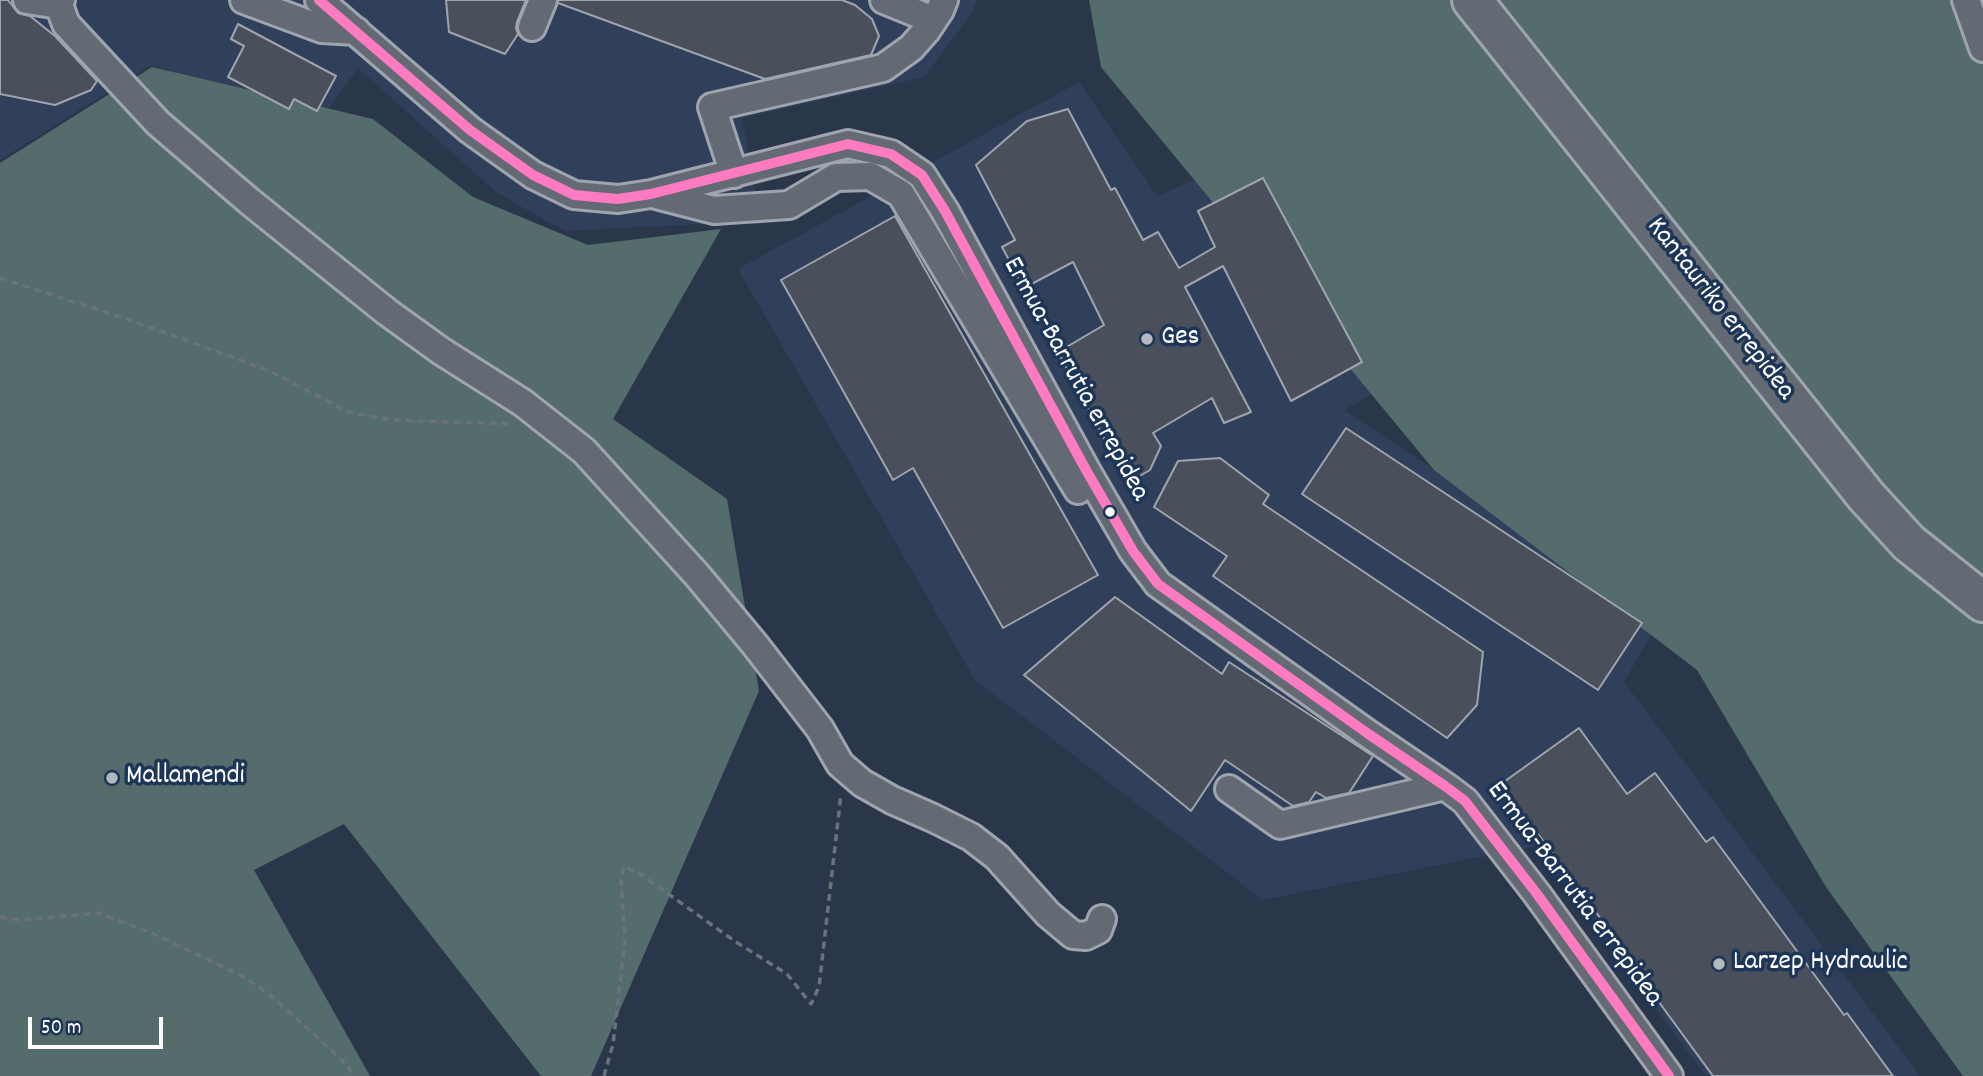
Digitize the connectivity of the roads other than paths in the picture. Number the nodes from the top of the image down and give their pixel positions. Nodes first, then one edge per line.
1 (27, 0) edge
2 (243, 0) edge
3 (319, 0) edge
4 (542, 0) edge
5 (884, 0) edge
6 (1472, 0) edge
7 (1966, 0) edge
8 (60, 3) edge
9 (939, 10) edge
10 (532, 27) dead end
11 (356, 31) junction
12 (1983, 48) edge
13 (734, 174) junction
14 (651, 194) junction
15 (1133, 551) junction
16 (1983, 602) edge
17 (1445, 786) junction
18 (1229, 789) dead end
19 (1102, 919) dead end
20 (1670, 1076) edge

1 - 8 street
2 - 11 street
3 - 11 street, Ermua-Barrutia errepidea
4 - 10 street
5 - 9 street
6 - 16 highway, Kantauriko errepidea
7 - 12 street
8 - 19 street
9 - 13 street
11 - 14 street, Ermua-Barrutia errepidea
13 - 14 street, Ermua-Barrutia errepidea
13 - 15 street, Ermua-Barrutia errepidea
14 - 15 street
15 - 17 street, Ermua-Barrutia errepidea
17 - 18 street
17 - 20 street, Ermua-Barrutia errepidea

